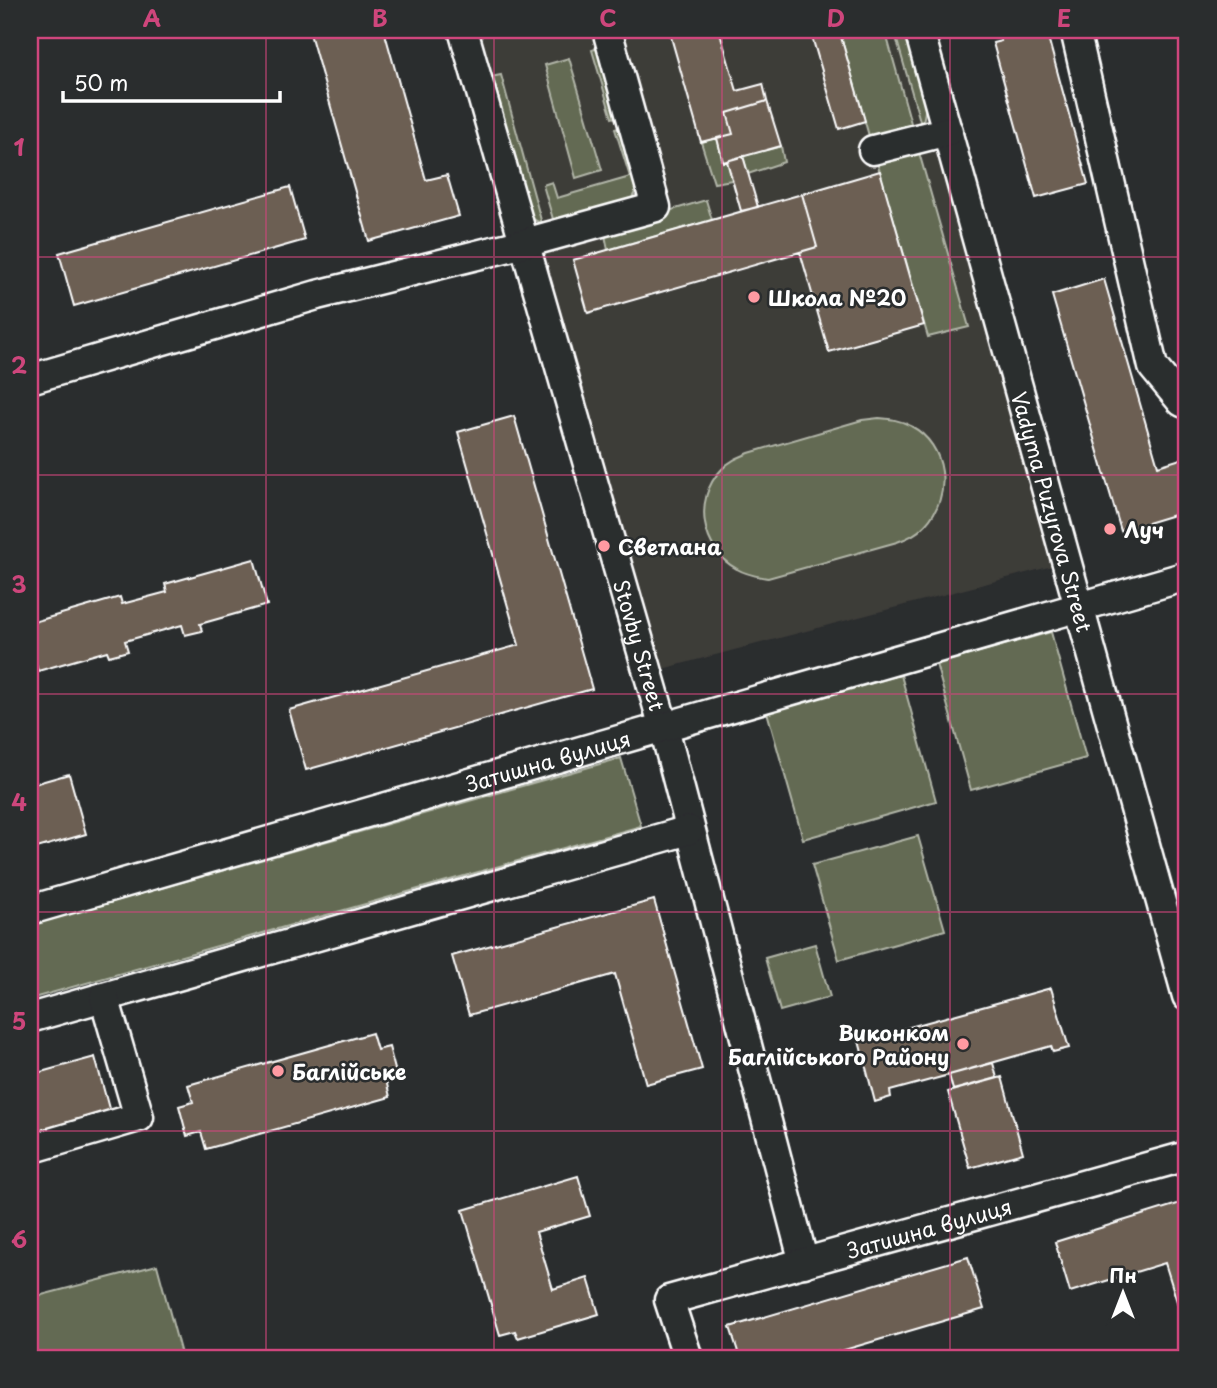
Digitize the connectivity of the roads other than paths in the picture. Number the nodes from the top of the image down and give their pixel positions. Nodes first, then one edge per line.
1 (463, 30) edge
2 (607, 30) edge
3 (919, 30) edge
4 (1075, 30) edge
5 (948, 131) junction
6 (873, 150) dead end
7 (525, 243) junction
8 (30, 379) edge
9 (1187, 404) edge
10 (1187, 576) edge
11 (1078, 608) junction
12 (664, 728) junction
13 (689, 830) junction
14 (30, 910) edge
15 (1187, 996) edge
16 (104, 997) junction
17 (30, 1018) edge
18 (30, 1149) edge
19 (1187, 1156) edge
20 (804, 1263) junction
21 (688, 1358) edge

1 - 7 street, Stovby Street
2 - 7 street
3 - 5 street, Vadyma Puzyrova Street
4 - 9 street
5 - 6 street
5 - 11 street, Vadyma Puzyrova Street
7 - 8 street
7 - 12 street, Stovby Street
10 - 11 street, Затишна вулиця
11 - 12 street, Затишна вулиця
11 - 15 street, Vadyma Puzyrova Street
12 - 13 street, Stovby Street
12 - 14 street, Затишна вулиця
13 - 16 street
13 - 20 street, Stovby Street
16 - 17 street
16 - 18 street
19 - 20 street, Затишна вулиця
20 - 21 street, Затишна вулиця

